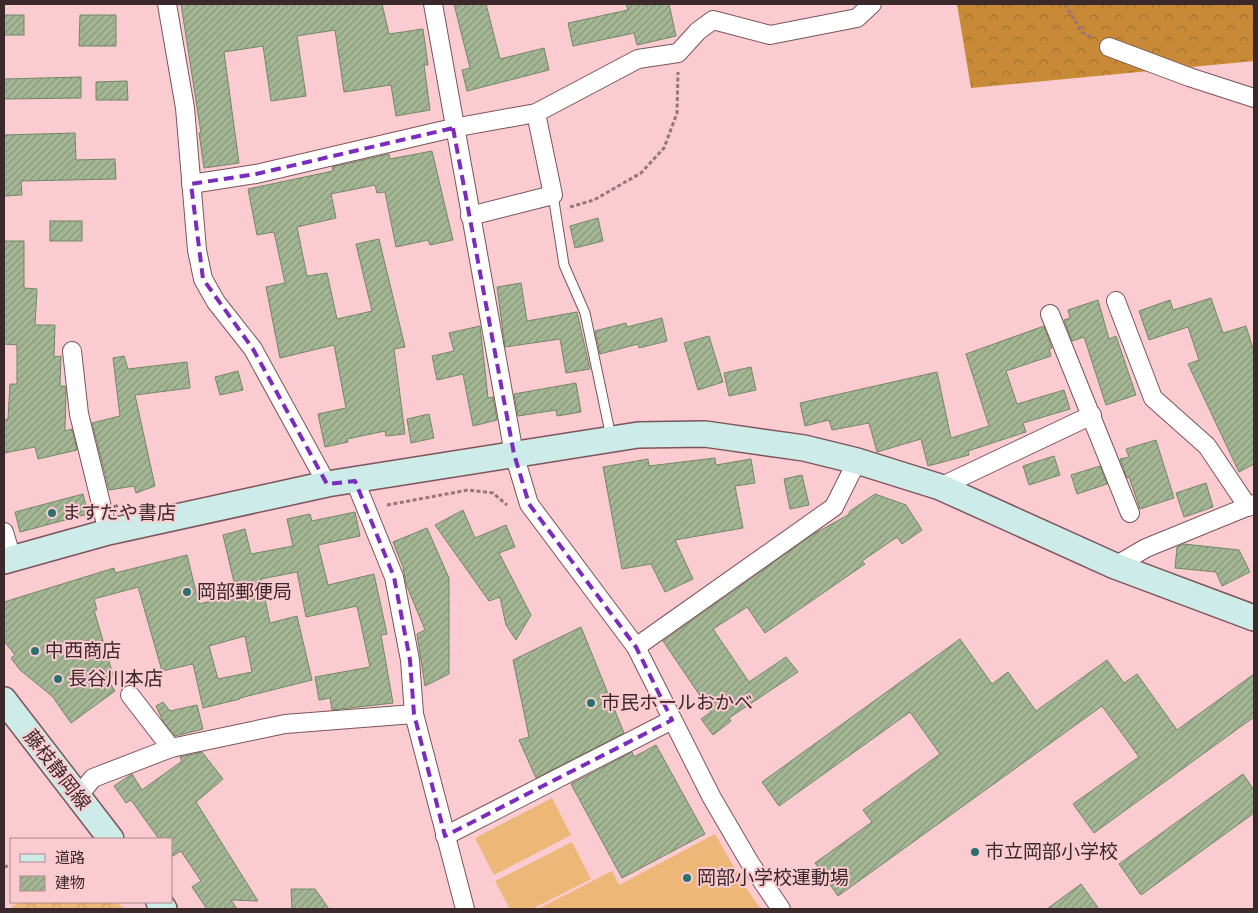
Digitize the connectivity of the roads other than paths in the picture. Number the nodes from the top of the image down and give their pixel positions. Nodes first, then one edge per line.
1 (167, 4) edge
2 (433, 4) edge
3 (872, 4) edge
4 (1109, 47) road end
5 (1254, 98) edge
6 (536, 112) junction
7 (453, 128) junction
8 (191, 184) junction
9 (554, 203) junction
10 (470, 216) junction
11 (1116, 301) dead end
12 (1050, 314) dead end
13 (72, 351) dead end
14 (1092, 415) junction
15 (612, 440) junction
16 (514, 454) junction
17 (857, 461) junction
18 (355, 481) junction
19 (327, 484) junction
20 (940, 487) junction
21 (1251, 506) edge
22 (1130, 513) dead end
23 (4, 532) edge
24 (108, 532) junction
25 (8, 560) edge
26 (1115, 566) junction
27 (1254, 618) edge
28 (636, 647) junction
29 (130, 695) dead end
30 (4, 700) edge
31 (414, 714) junction
32 (672, 720) junction
33 (171, 748) junction
34 (78, 796) junction
35 (445, 836) junction
36 (110, 838) edge
37 (465, 909) edge
38 (781, 909) edge

1 - 8 street
2 - 7 street
3 - 6 street
4 - 5 street
6 - 7 street
6 - 9 street
7 - 8 street
7 - 10 street
8 - 19 street
9 - 10 street
9 - 15 lane
10 - 16 street
11 - 21 street
12 - 14 street
13 - 24 street
14 - 20 street
14 - 22 street
15 - 16 street
15 - 17 street
16 - 18 street
16 - 28 street
17 - 20 street
17 - 28 street
18 - 19 street
18 - 31 street
19 - 24 street
20 - 26 street
21 - 26 street
23 - 25 street
24 - 25 street
26 - 27 street
28 - 32 street
29 - 33 street
30 - 34 street, 藤枝静岡線
31 - 33 street
31 - 35 street
32 - 35 street
32 - 38 street
33 - 34 street
34 - 36 street, 藤枝静岡線
35 - 37 street

